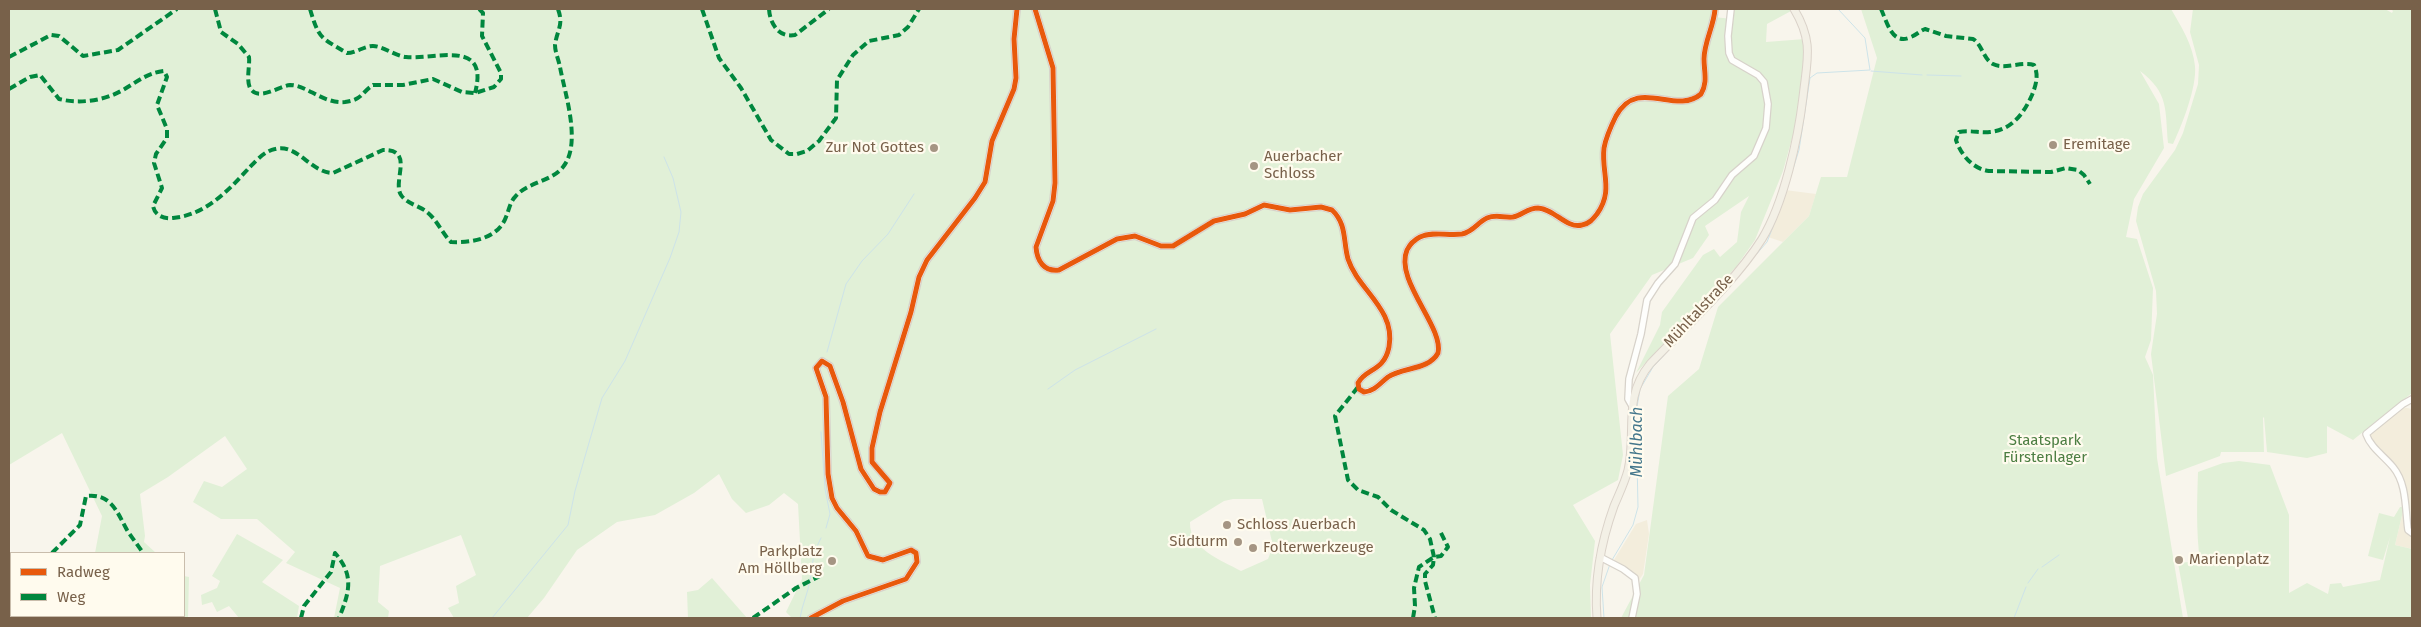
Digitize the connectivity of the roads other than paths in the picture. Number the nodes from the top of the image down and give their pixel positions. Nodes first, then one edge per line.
1 (1017, 9) edge
2 (1035, 9) edge
3 (1715, 9) edge
4 (1731, 9) edge
5 (1794, 9) edge
6 (2412, 399) edge
7 (2403, 404) junction
8 (1632, 406) junction
9 (2412, 406) edge
10 (2412, 533) edge
11 (1600, 557) junction
12 (811, 618) edge
13 (1597, 618) edge
14 (1632, 618) edge

1 - 12 street
2 - 3 street
4 - 8 street
5 - 8 main road, Mühltalstraße
6 - 7 street
7 - 9 street
7 - 10 street
8 - 11 main road, Mühltalstraße
11 - 13 main road, Mühltalstraße
11 - 14 street

